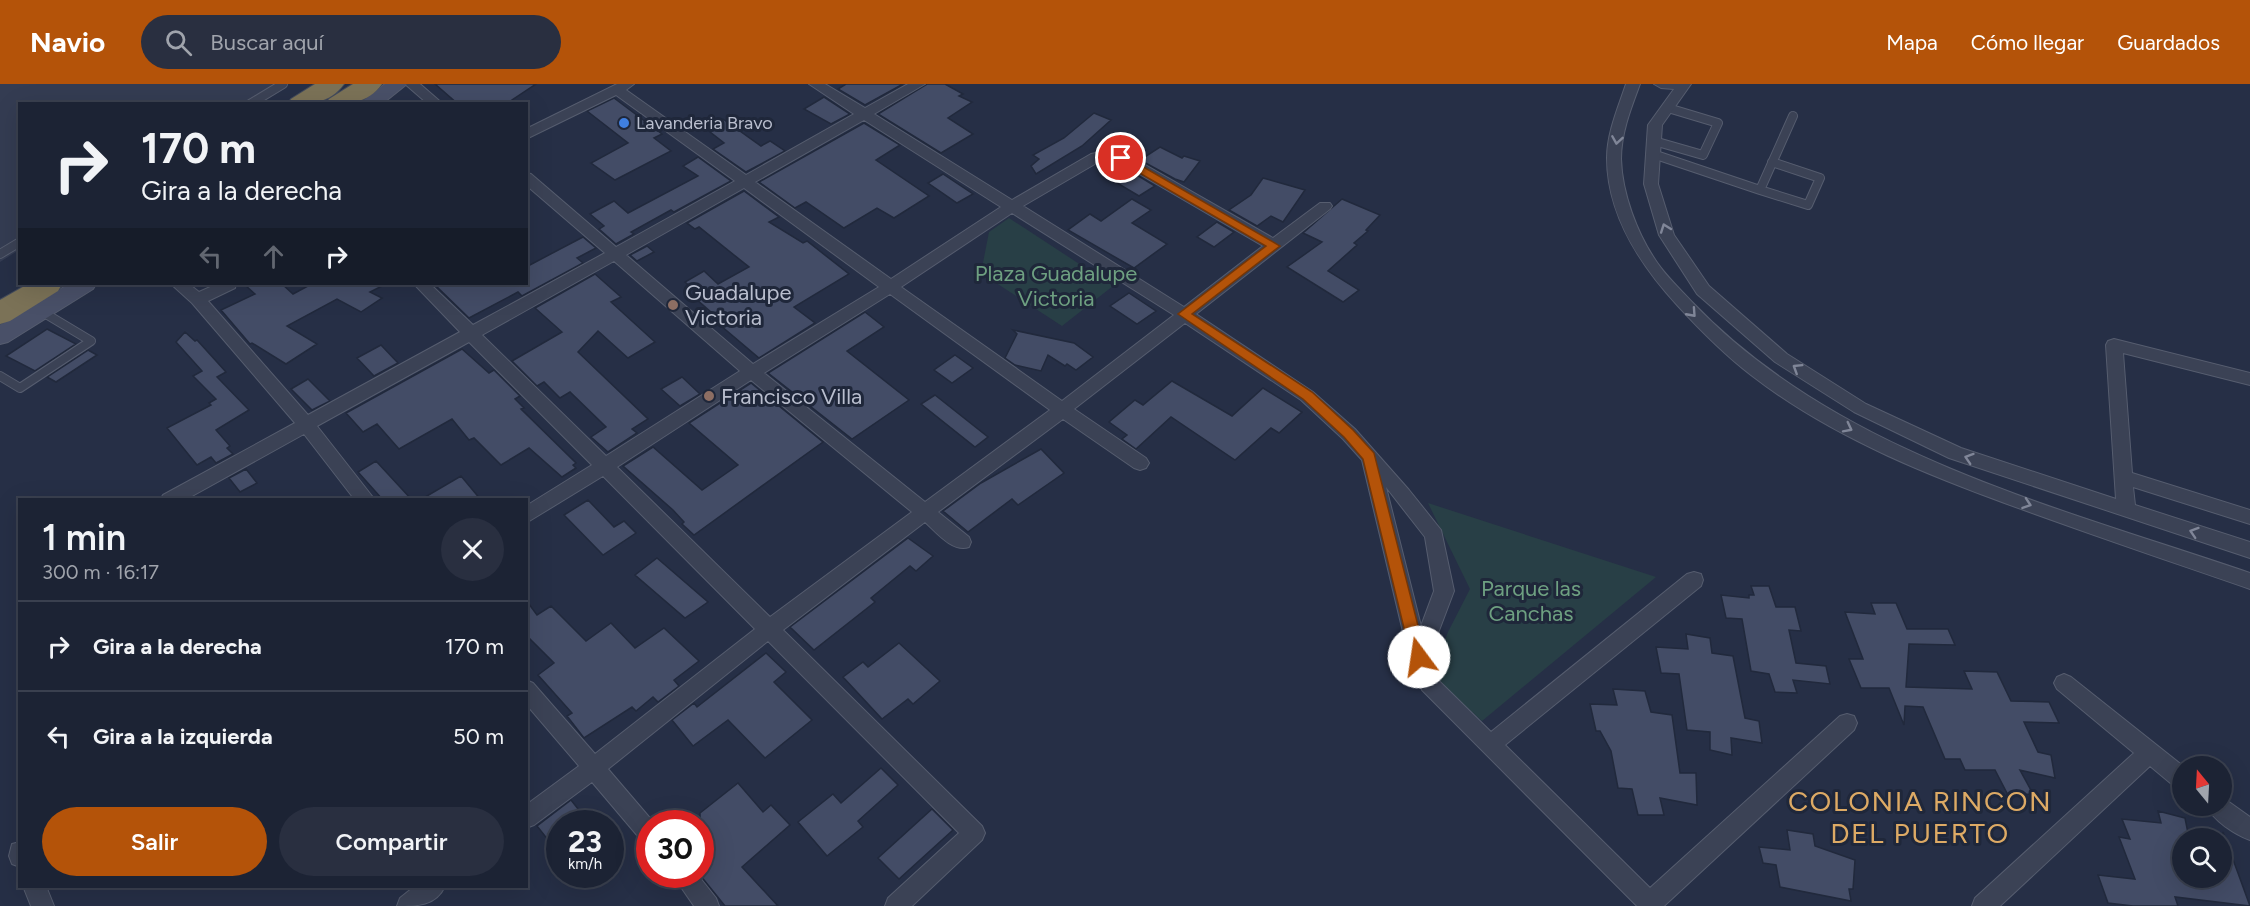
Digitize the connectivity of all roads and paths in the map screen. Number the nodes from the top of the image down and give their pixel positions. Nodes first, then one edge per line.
1 (283, 84) edge
2 (332, 84) edge
3 (370, 84) edge
4 (398, 84) edge
5 (412, 84) edge
6 (816, 84) edge
7 (918, 84) edge
8 (1633, 84) edge
9 (1661, 84) edge
10 (1684, 85) edge
11 (622, 86) edge
12 (253, 102) edge
13 (303, 102) edge
14 (341, 102) edge
15 (371, 102) edge
16 (434, 102) edge
17 (1668, 108) junction
18 (864, 115) junction
19 (1793, 116) dead end
20 (528, 134) edge
21 (1654, 147) junction
22 (1772, 162) junction
23 (528, 179) edge
24 (746, 180) junction
25 (1760, 190) junction
26 (1324, 206) dead end
27 (1011, 207) junction
28 (18, 243) edge
29 (1275, 246) junction
30 (617, 253) junction
31 (0, 254) edge
32 (18, 276) edge
33 (46, 285) edge
34 (83, 285) edge
35 (180, 285) edge
36 (228, 285) edge
37 (422, 285) edge
38 (0, 287) edge
39 (890, 287) junction
40 (198, 299) junction
41 (41, 311) junction
42 (0, 314) edge
43 (1184, 314) junction
44 (470, 333) junction
45 (0, 336) edge
46 (752, 372) junction
47 (0, 376) edge
48 (2250, 379) edge
49 (1062, 410) junction
50 (305, 423) junction
51 (1370, 457) junction
52 (1140, 463) dead end
53 (605, 466) junction
54 (2123, 477) junction
55 (173, 498) edge
56 (364, 498) edge
57 (2126, 509) junction
58 (925, 513) junction
59 (528, 515) edge
60 (2250, 517) edge
61 (962, 542) dead end
62 (2250, 550) edge
63 (1694, 580) dead end
64 (2250, 581) edge
65 (770, 628) junction
66 (1419, 657) junction
67 (2064, 683) dead end
68 (528, 691) edge
69 (1847, 723) dead end
70 (1490, 745) junction
71 (2149, 753) junction
72 (595, 767) junction
73 (2172, 770) edge
74 (2231, 816) edge
75 (528, 817) edge
76 (636, 817) edge
77 (2250, 830) edge
78 (431, 888) edge
79 (693, 888) edge
80 (1651, 904) edge
81 (408, 906) edge
82 (708, 906) edge
83 (896, 906) edge
84 (1983, 906) edge

1 - 12 lane
2 - 13 highway
3 - 14 highway
4 - 15 main road
5 - 16 street
6 - 18 street
7 - 18 street
8 -> 64 street
9 - 10 street
10 - 17 street
11 - 20 street
11 - 24 street
17 - 21 street
17 - 21 lane
18 - 24 street
18 - 27 street
19 - 22 lane
21 - 25 lane
57 -> 21 street
22 - 25 lane
22 - 25 lane
23 - 30 street
24 - 30 street
24 - 39 street
26 - 29 street
27 - 29 street
27 - 39 street
27 - 43 street
28 - 31 lane
29 - 43 street
30 - 44 street
30 - 46 street
32 - 38 highway
33 - 42 highway
34 - 41 main road
35 - 40 street
36 - 40 street
37 - 44 street
39 - 46 street
39 - 49 street
40 - 50 street
41 - 45 main road
41 - 47 lane
43 - 49 street
43 - 51 street
44 - 50 street
44 - 53 street
46 - 53 street
46 - 58 street
48 - 54 street
49 - 52 street
49 - 58 street
50 - 55 street
50 - 56 street
51 - 66 street
51 - 66 street
53 - 59 street
53 - 65 street
54 - 57 street
54 - 60 street
62 -> 57 street
58 - 61 street
58 - 65 street
63 - 70 street
65 - 72 street
65 - 83 street
66 - 70 street
67 - 71 street
68 - 72 street
69 - 80 street
70 - 80 street
71 - 73 street
71 - 84 street
72 - 75 street
72 - 76 street
74 - 77 street
78 - 81 street
79 - 82 street

